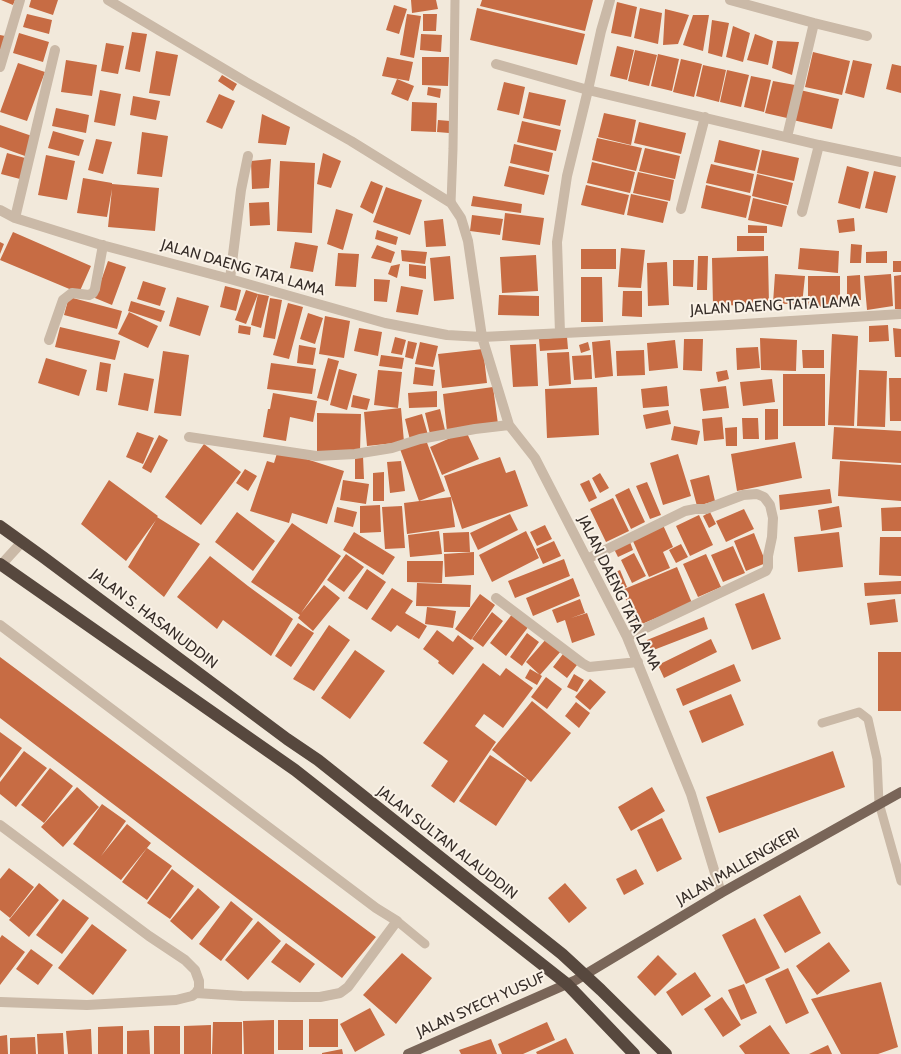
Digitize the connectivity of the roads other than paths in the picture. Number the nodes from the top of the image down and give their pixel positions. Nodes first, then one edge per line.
1 (20, 0) edge
2 (108, 0) edge
3 (455, 0) edge
4 (610, 0) edge
5 (730, 0) edge
6 (814, 23) junction
7 (867, 36) dead end
8 (55, 50) dead end
9 (496, 64) dead end
10 (0, 67) edge
11 (588, 90) junction
12 (705, 117) junction
13 (787, 137) junction
14 (819, 145) junction
15 (248, 156) dead end
16 (901, 162) edge
17 (451, 203) junction
18 (681, 209) dead end
19 (0, 210) edge
20 (802, 212) dead end
21 (16, 218) junction
22 (103, 245) junction
23 (230, 279) junction
24 (901, 314) edge
25 (560, 333) junction
26 (482, 337) junction
27 (49, 340) dead end
28 (509, 425) junction
29 (188, 437) dead end
30 (0, 526) edge
31 (22, 542) junction
32 (587, 559) junction
33 (0, 565) edge
34 (496, 598) dead end
35 (0, 625) edge
36 (627, 637) junction
37 (638, 662) junction
38 (822, 723) dead end
39 (287, 739) joint
40 (901, 792) edge
41 (879, 804) junction
42 (0, 825) edge
43 (901, 881) edge
44 (721, 893) junction
45 (396, 921) junction
46 (425, 944) dead end
47 (588, 973) junction
48 (567, 984) junction
49 (196, 993) junction
50 (0, 1002) edge
51 (421, 1051) edge
52 (408, 1054) edge
53 (634, 1054) edge
54 (666, 1054) edge

1 - 10 street
2 - 17 street
3 - 17 lane
4 - 11 street
5 - 6 street
6 - 7 street
6 - 13 street
8 - 21 street
9 - 11 street
11 - 12 street
11 - 25 street
12 - 13 street
12 - 18 street
13 - 14 street
14 - 16 street
14 - 20 street
15 - 23 street
17 - 26 street
19 - 21 street, JALAN DAENG TATA LAMA
21 - 22 street, JALAN DAENG TATA LAMA
22 - 23 street, JALAN DAENG TATA LAMA
22 - 27 street
23 - 26 street, JALAN DAENG TATA LAMA
24 - 25 street, JALAN DAENG TATA LAMA
25 - 26 street, JALAN DAENG TATA LAMA
26 - 28 street, JALAN DAENG TATA LAMA
28 - 29 street
28 - 32 street, JALAN DAENG TATA LAMA
30 - 31 highway, JALAN S. HASANUDDIN
31 - 33 street
31 - 39 highway, JALAN S. HASANUDDIN
32 - 36 street, JALAN DAENG TATA LAMA
32 - 36 street
33 - 48 highway
34 - 37 street
35 - 45 street
36 - 37 street, JALAN DAENG TATA LAMA
37 - 44 street, JALAN DAENG TATA LAMA
38 - 41 lane
39 - 47 highway, JALAN SULTAN ALAUDDIN
40 - 41 main road, JALAN MALLENGKERI
41 - 43 lane
41 - 44 main road, JALAN MALLENGKERI
42 - 49 street
44 - 47 main road, JALAN MALLENGKERI
45 - 46 lane
45 - 49 street
47 - 48 main road
47 - 54 highway, JALAN SULTAN ALAUDDIN
48 - 51 main road, JALAN SYECH YUSUF
48 - 53 highway
49 - 50 street
51 - 52 main road, JALAN SYECH YUSUF

